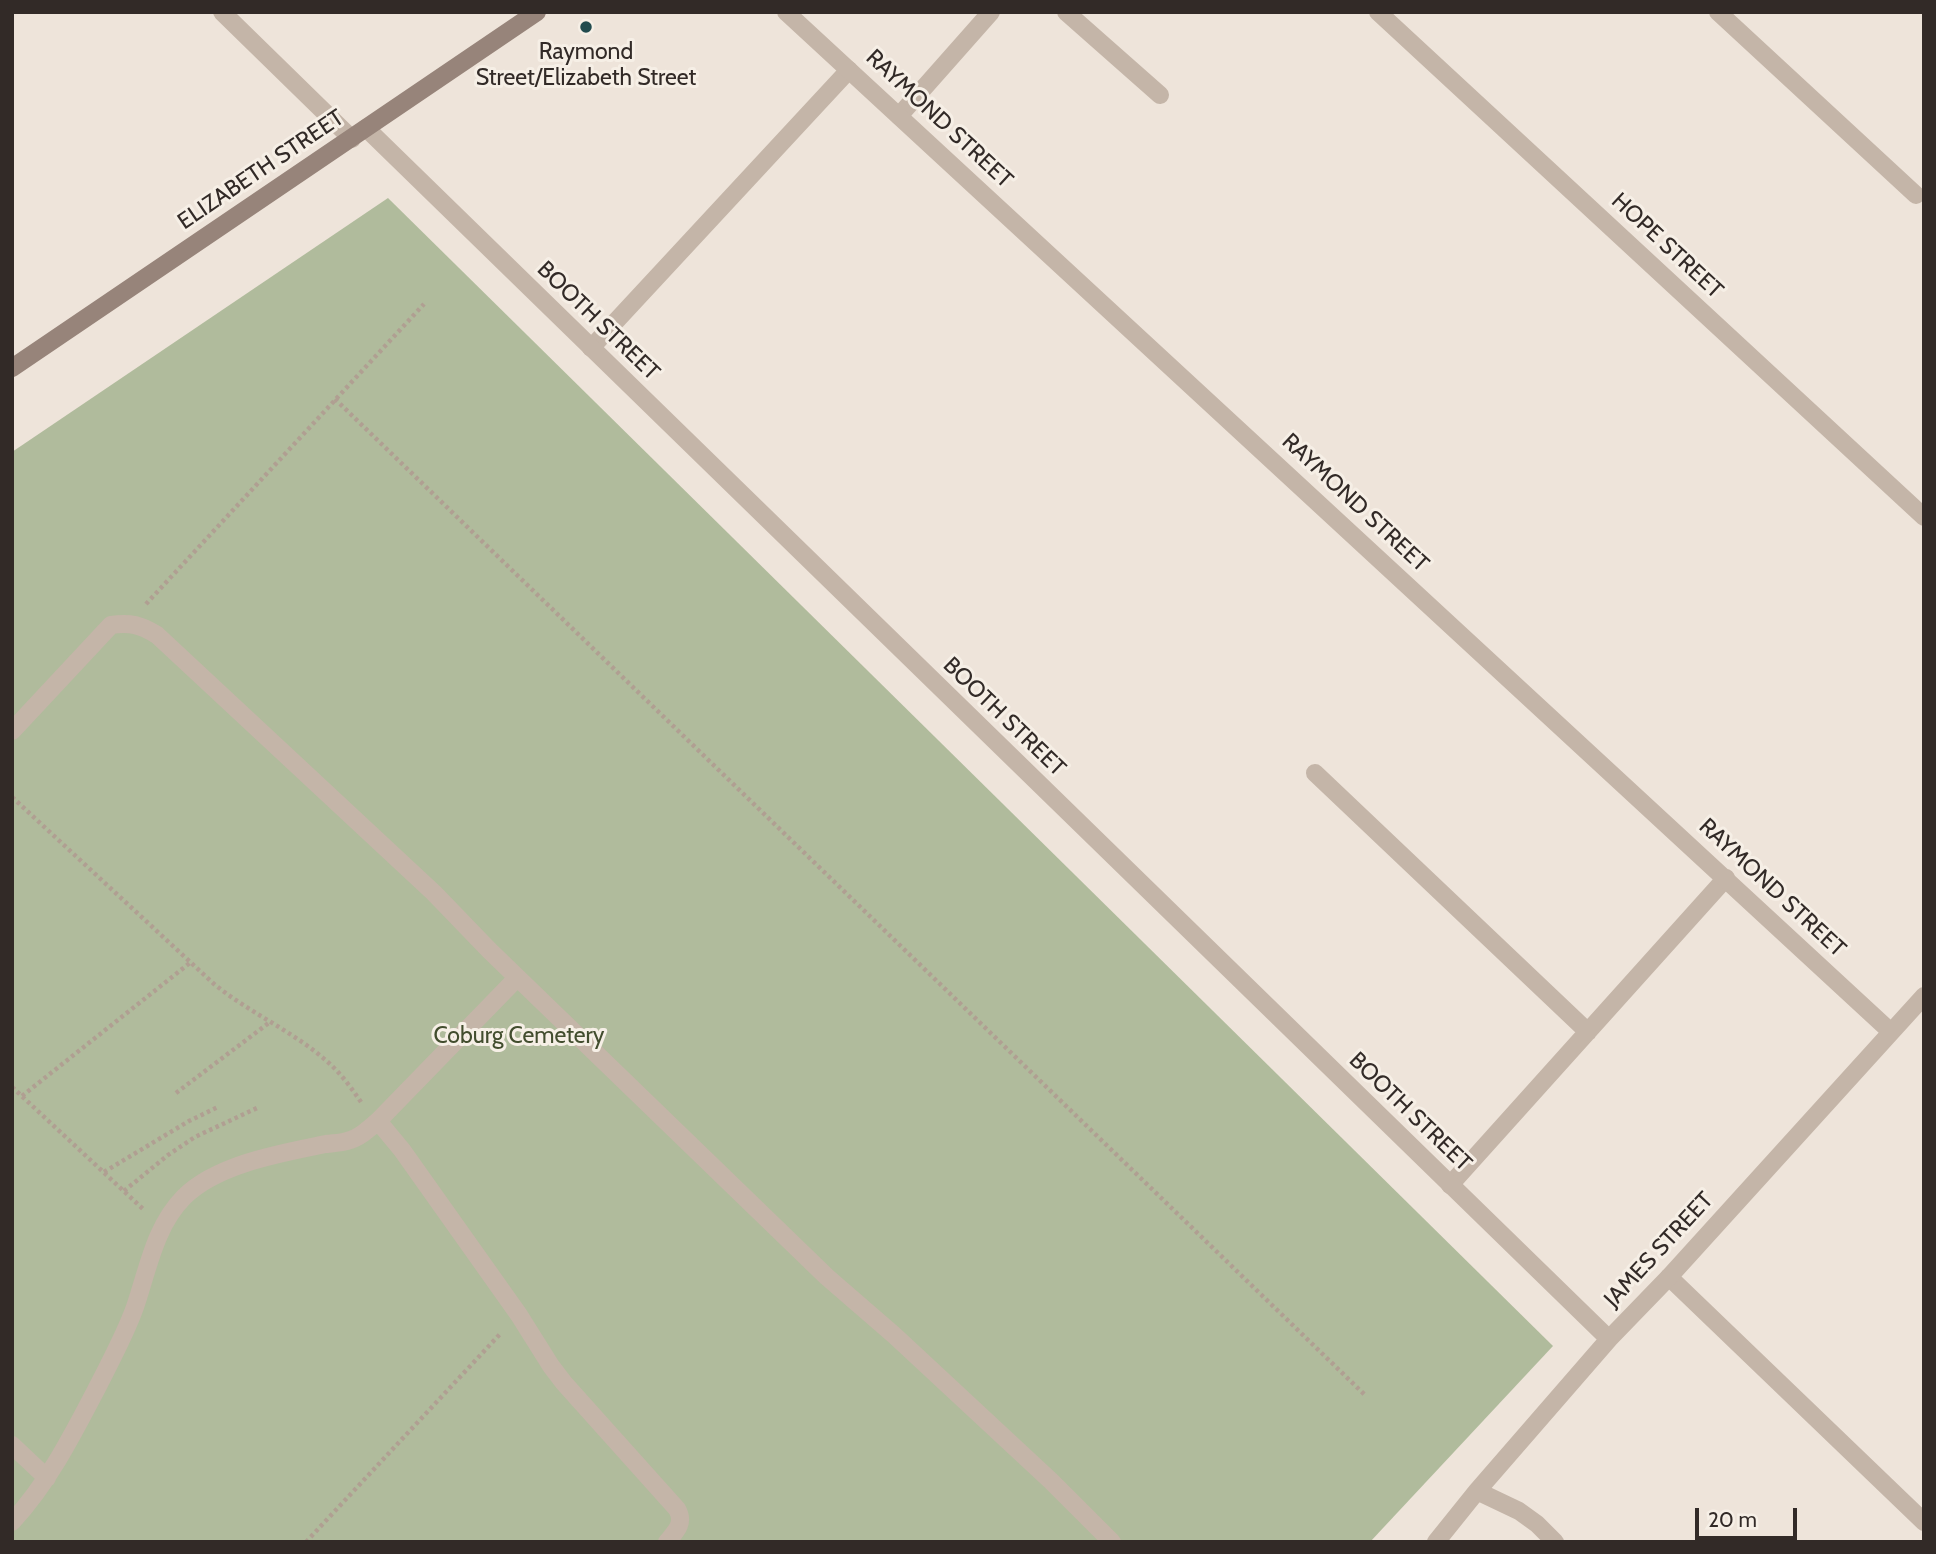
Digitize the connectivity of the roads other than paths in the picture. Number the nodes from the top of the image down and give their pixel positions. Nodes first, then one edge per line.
1 (222, 12) edge
2 (537, 12) edge
3 (786, 12) edge
4 (991, 12) edge
5 (1066, 12) edge
6 (1377, 12) edge
7 (1718, 12) edge
8 (849, 70) junction
9 (1160, 95) dead end
10 (899, 116) junction
11 (359, 133) junction
12 (1916, 195) dead end
13 (591, 348) junction
14 (12, 368) edge
15 (1924, 517) edge
16 (12, 731) edge
17 (1315, 773) dead end
18 (1726, 878) junction
19 (517, 978) junction
20 (1924, 996) edge
21 (1588, 1031) junction
22 (1891, 1032) junction
23 (377, 1122) junction
24 (1450, 1185) junction
25 (1668, 1278) junction
26 (1609, 1339) junction
27 (12, 1445) edge
28 (47, 1478) junction
29 (1477, 1491) junction
30 (12, 1522) edge
31 (1924, 1522) edge
32 (667, 1542) edge
33 (1112, 1542) edge
34 (1436, 1542) edge
35 (1555, 1542) edge

1 - 11 street, BOOTH STREET
2 - 11 main road, ELIZABETH STREET
3 - 8 street, RAYMOND STREET
4 - 10 street
5 - 9 street
6 - 15 street, HOPE STREET
7 - 12 street
8 - 10 street, RAYMOND STREET
8 - 13 street
10 - 18 street, RAYMOND STREET
11 - 13 street, BOOTH STREET
11 - 14 main road, ELIZABETH STREET
13 - 24 street, BOOTH STREET
16 - 19 street
17 - 21 street
18 - 21 street
18 - 22 street, RAYMOND STREET
19 - 23 street
19 - 33 street
20 - 22 street, JAMES STREET
21 - 24 street
22 - 25 street, JAMES STREET
23 - 28 street
23 - 32 street
24 - 26 street, BOOTH STREET
25 - 26 street, JAMES STREET
25 - 31 street
26 - 29 street, JAMES STREET
27 - 28 street
28 - 30 street
29 - 34 street, JAMES STREET
29 - 35 street

